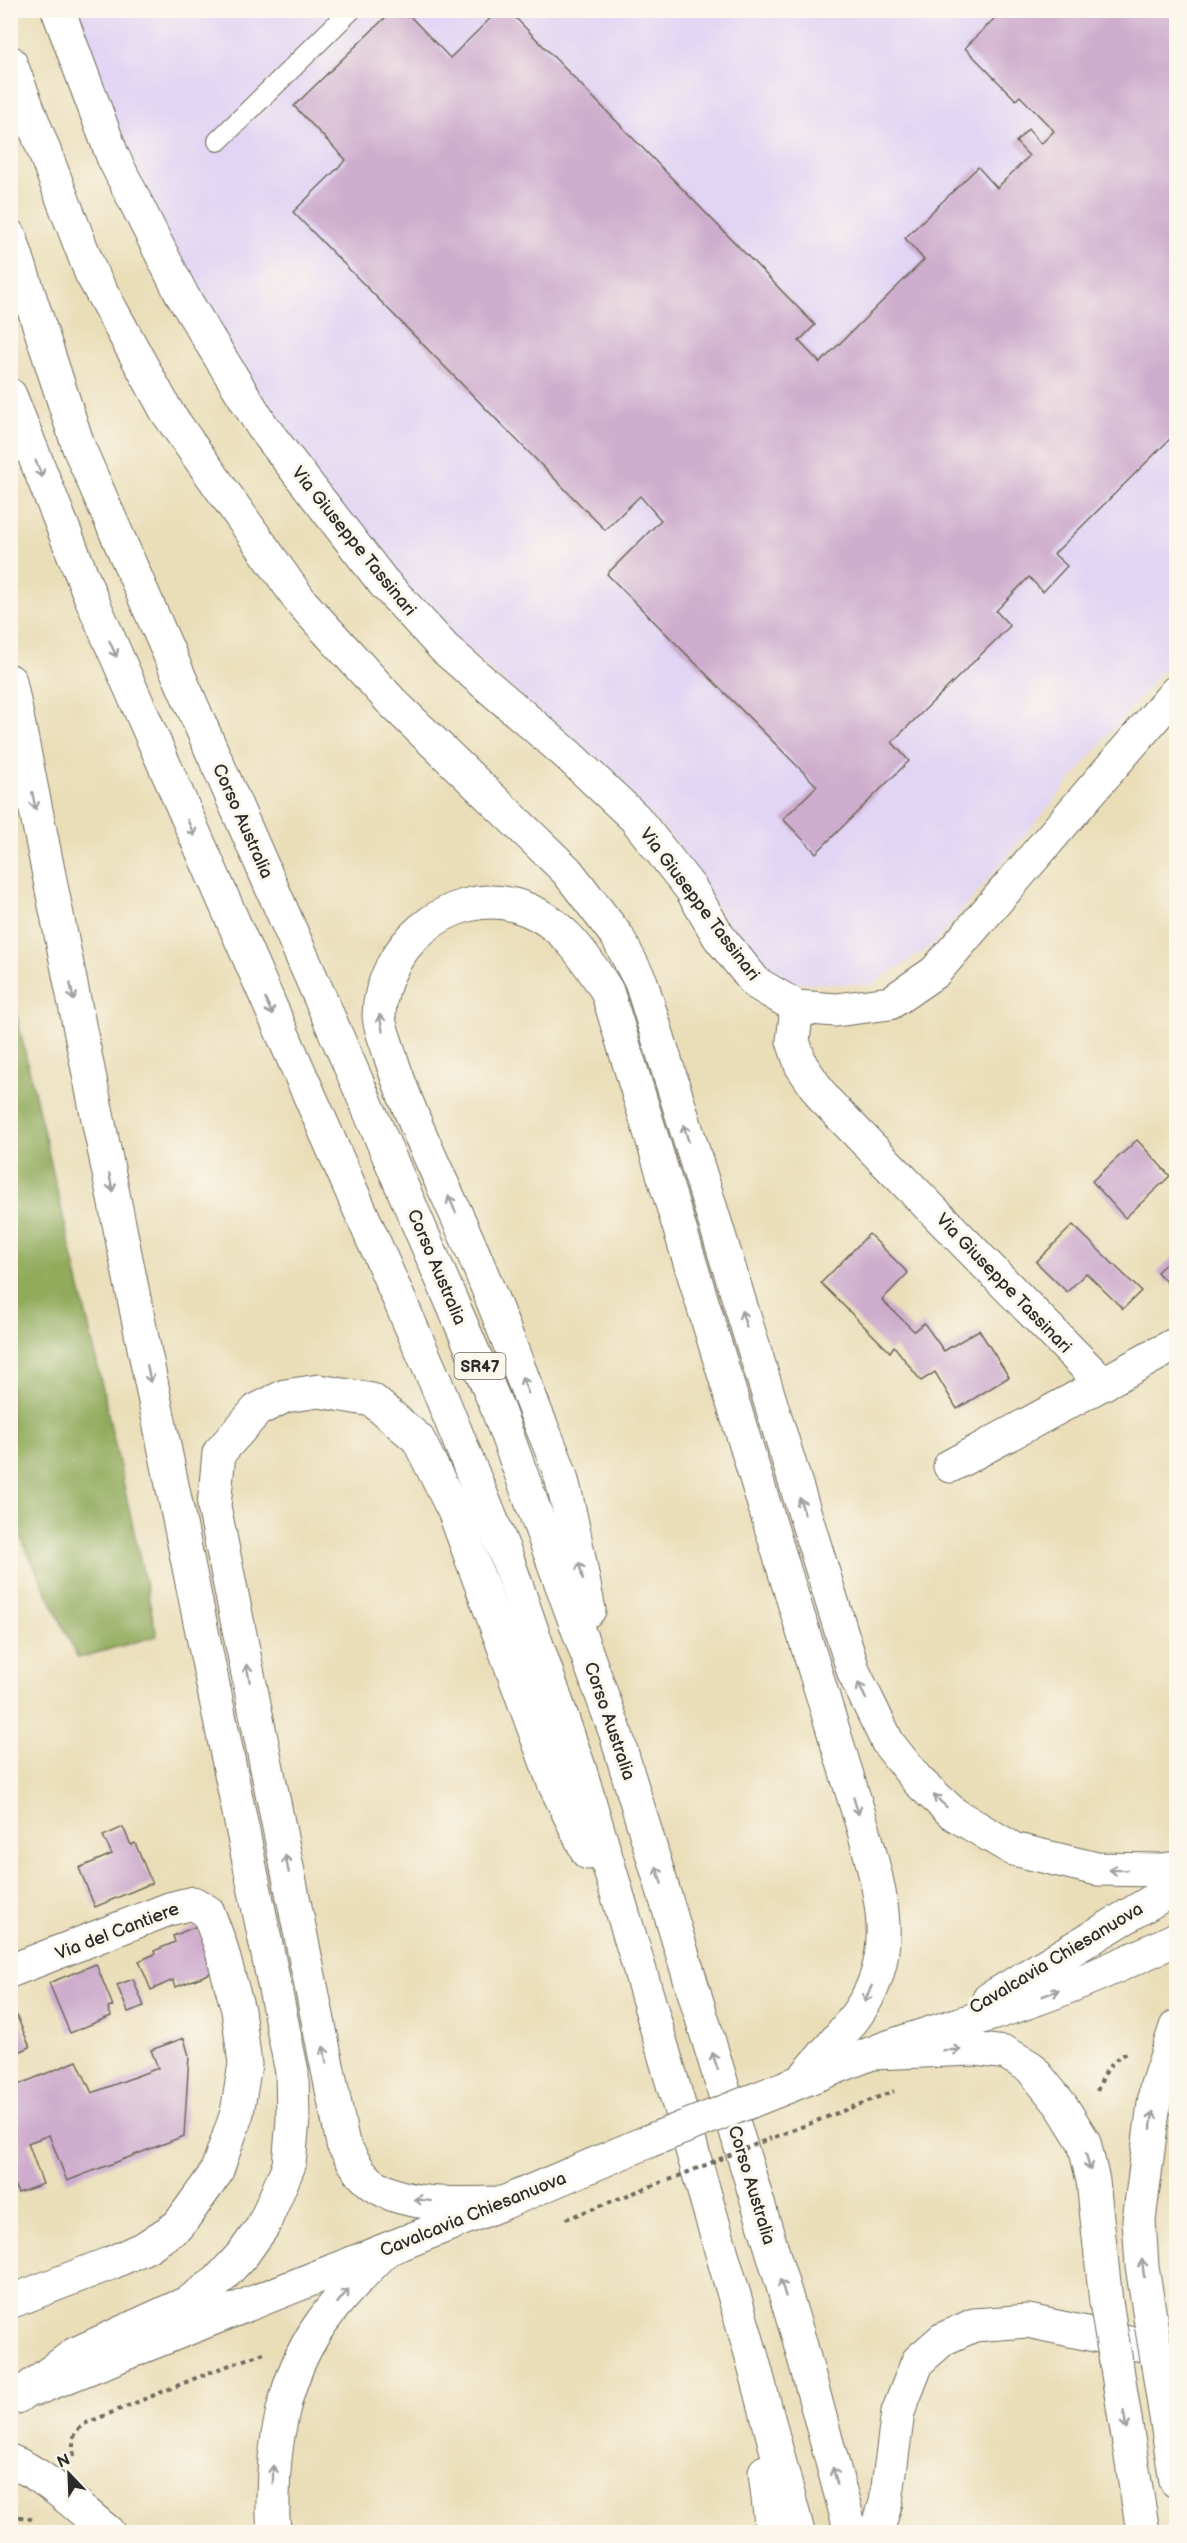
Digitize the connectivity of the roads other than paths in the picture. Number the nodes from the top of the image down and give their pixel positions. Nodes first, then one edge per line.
1 (58, 10) edge
2 (351, 10) edge
3 (10, 62) edge
4 (218, 141) dead end
5 (10, 236) edge
6 (10, 395) edge
7 (10, 681) edge
8 (1176, 692) edge
9 (797, 1007) junction
10 (1176, 1344) edge
11 (1102, 1384) junction
12 (950, 1466) dead end
13 (615, 1731) junction
14 (1176, 1868) edge
15 (1176, 1887) edge
16 (1176, 1939) edge
17 (634, 1950) junction
18 (10, 1971) edge
19 (1176, 2027) edge
20 (935, 2030) junction
21 (873, 2053) junction
22 (803, 2079) junction
23 (503, 2203) junction
24 (386, 2250) junction
25 (10, 2302) edge
26 (752, 2357) junction
27 (1167, 2359) edge
28 (14, 2398) edge
29 (10, 2461) edge
30 (1176, 2481) edge
31 (108, 2532) edge
32 (275, 2532) edge
33 (772, 2532) edge
34 (798, 2532) edge
35 (850, 2532) edge
36 (877, 2532) edge
37 (1143, 2532) edge

1 - 9 main road, Via Giuseppe Tassinari
2 - 4 lane
14 -> 3 main road
5 - 13 main road, Corso Australia / SR47
6 -> 17 main road, SR47
7 -> 28 main road
8 - 9 main road, Via Giuseppe Tassinari
9 - 11 main road, Via Giuseppe Tassinari
10 - 11 main road
11 - 12 main road
13 -> 22 main road
35 -> 13 main road, Corso Australia / SR47
15 - 20 main road, Cavalcavia Chiesanuova
20 -> 16 main road, Cavalcavia Chiesanuova
23 -> 17 main road
17 - 26 main road, SR47
18 - 25 main road, Via del Cantiere
27 -> 19 main road, bridge
20 - 21 main road, Cavalcavia Chiesanuova
21 - 22 main road, Cavalcavia Chiesanuova
21 -> 37 main road, bridge
22 - 23 main road, Cavalcavia Chiesanuova, bridge
23 - 24 main road, Cavalcavia Chiesanuova
24 - 28 main road, Cavalcavia Chiesanuova
32 -> 24 main road
26 - 33 main road
26 - 34 main road, SR47
27 - 30 main road
27 - 36 main road
29 - 31 main road

